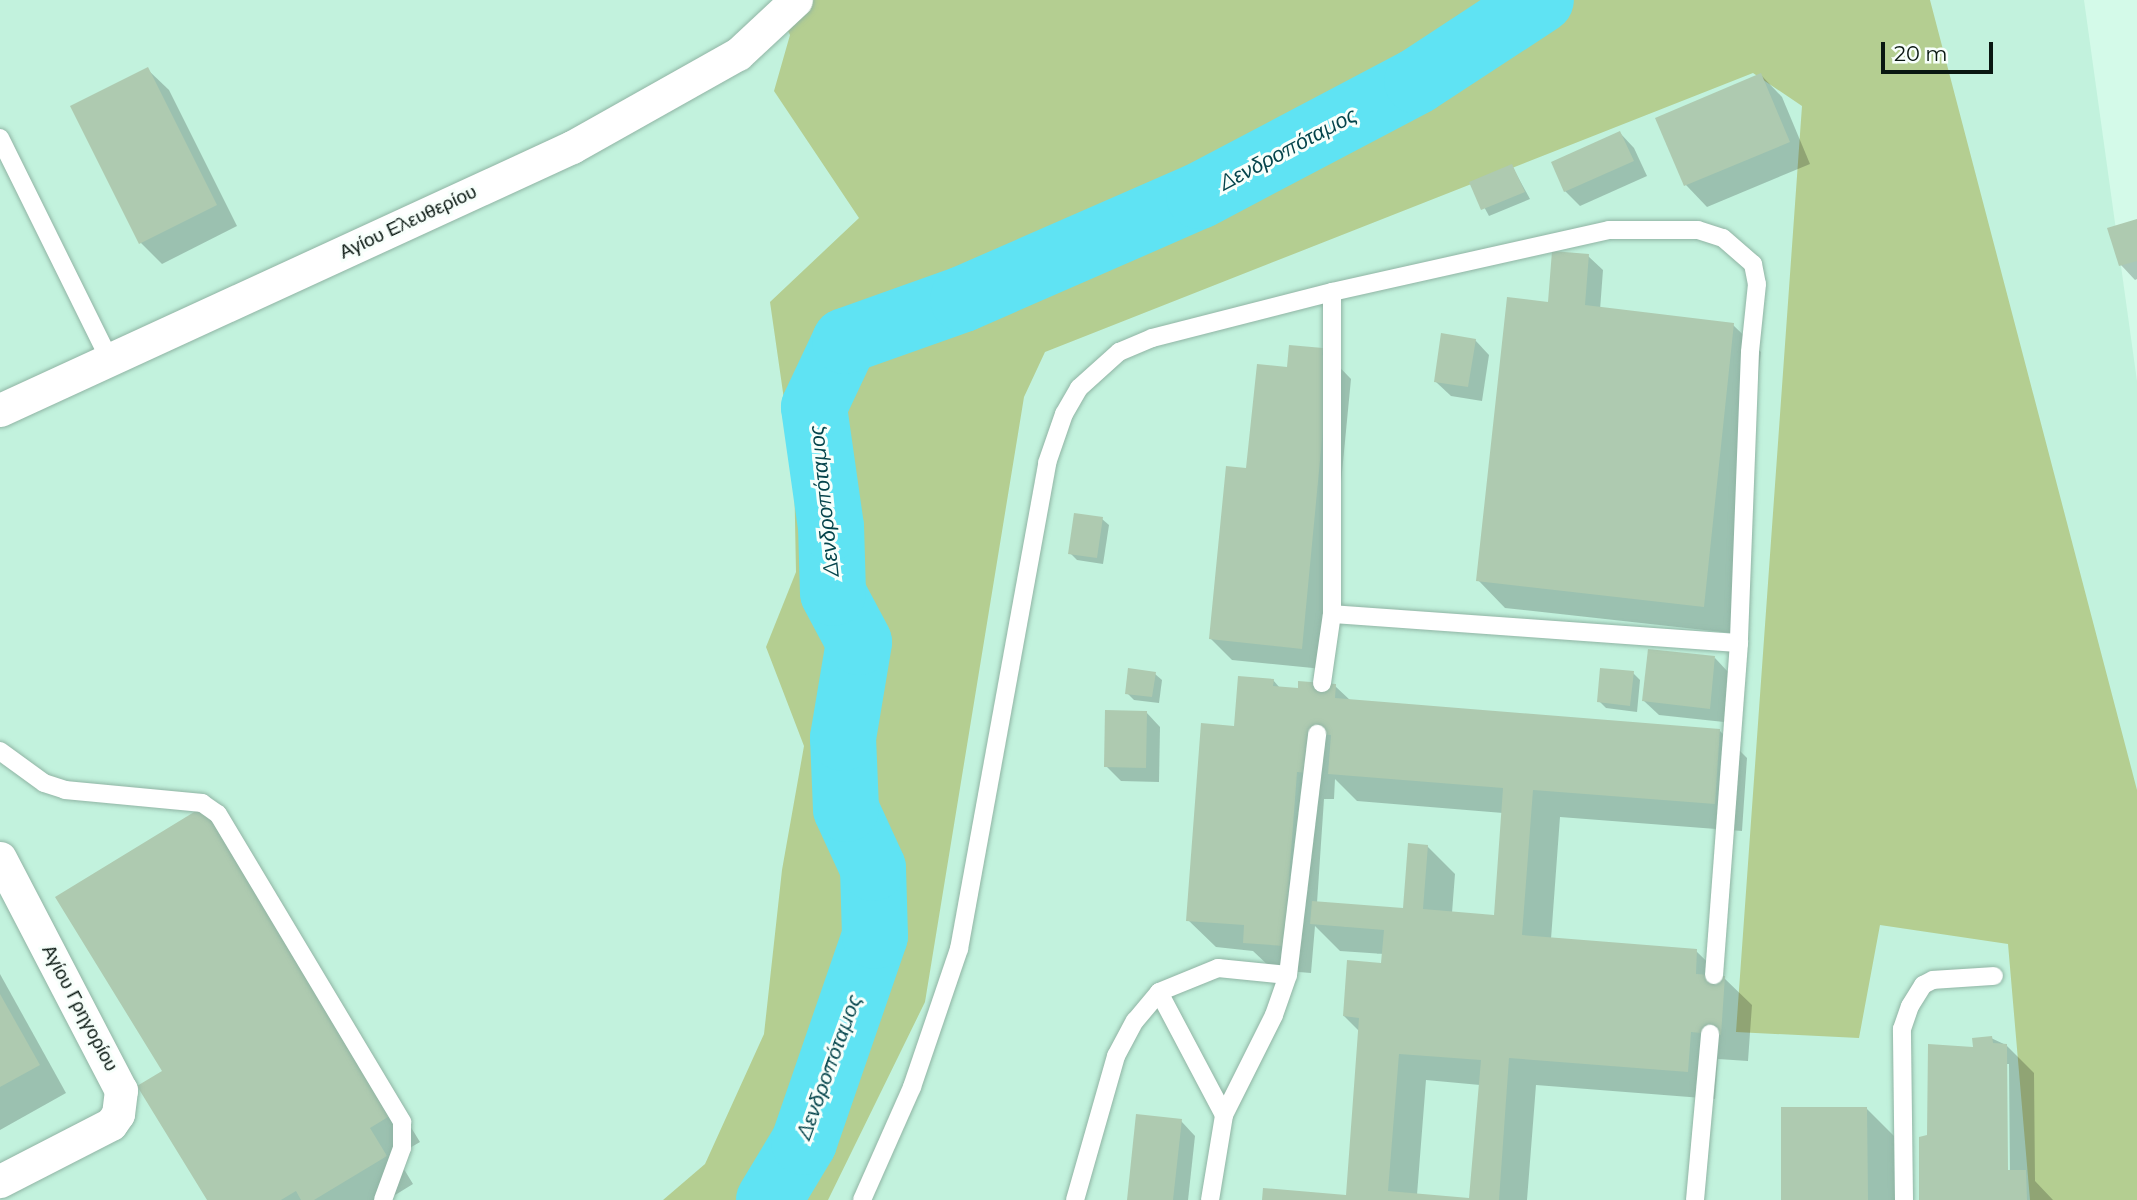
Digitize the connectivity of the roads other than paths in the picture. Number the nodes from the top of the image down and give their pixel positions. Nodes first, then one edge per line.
1 (796, 0) edge
2 (0, 138) edge
3 (1332, 292) junction
4 (109, 359) junction
5 (0, 410) edge
6 (1332, 614) junction
7 (1739, 643) junction
8 (1322, 683) dead end
9 (1318, 734) dead end
10 (0, 751) edge
11 (0, 858) edge
12 (1288, 975) junction
13 (1714, 975) dead end
14 (1994, 975) dead end
15 (1159, 992) junction
16 (1710, 1034) dead end
17 (1224, 1115) junction
18 (0, 1181) edge
19 (383, 1200) edge
20 (862, 1200) edge
21 (1075, 1200) edge
22 (1210, 1200) edge
23 (1695, 1200) edge
24 (1905, 1200) edge

1 - 4 street, Αγίου Ελευθερίου
2 - 4 lane
3 - 6 lane
3 - 7 lane
3 - 20 lane
4 - 5 street, Αγίου Ελευθερίου
6 - 7 lane
6 - 8 lane
7 - 13 lane
9 - 12 lane
10 - 19 lane
11 - 18 street, Αγίου Γρηγορίου
12 - 15 lane
12 - 17 lane
14 - 24 lane
15 - 17 lane
15 - 21 lane
16 - 23 lane
17 - 22 lane

